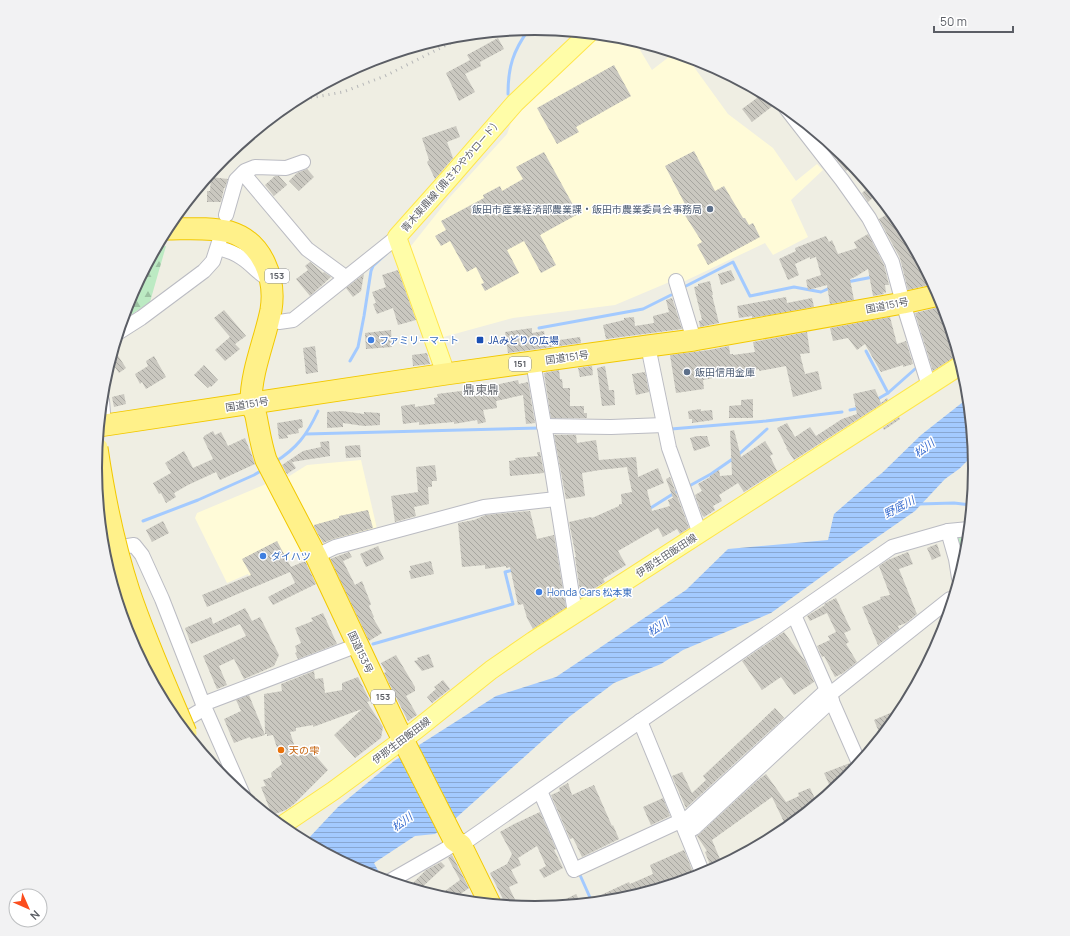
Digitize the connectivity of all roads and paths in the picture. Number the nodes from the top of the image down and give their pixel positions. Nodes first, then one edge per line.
1 (584, 38) edge
2 (798, 123) edge
3 (303, 162) dead end
4 (243, 173) junction
5 (226, 215) dead end
6 (180, 219) edge
7 (174, 229) edge
8 (396, 237) junction
9 (344, 278) junction
10 (271, 280) junction
11 (676, 281) dead end
12 (932, 296) edge
13 (903, 303) junction
14 (279, 322) junction
15 (125, 328) edge
16 (694, 340) junction
17 (648, 346) junction
18 (533, 362) junction
19 (956, 368) edge
20 (446, 374) junction
21 (929, 386) junction
22 (255, 407) junction
23 (664, 425) junction
24 (104, 426) edge
25 (544, 426) junction
26 (102, 478) edge
27 (556, 499) junction
28 (963, 530) edge
29 (948, 531) junction
30 (700, 534) junction
31 (110, 550) edge
32 (316, 556) junction
33 (957, 565) edge
34 (947, 602) edge
35 (575, 613) junction
36 (794, 615) junction
37 (358, 645) junction
38 (829, 695) junction
39 (204, 706) junction
40 (177, 711) edge
41 (183, 721) edge
42 (640, 721) junction
43 (406, 744) junction
44 (857, 758) edge
45 (237, 782) edge
46 (540, 791) junction
47 (286, 823) edge
48 (685, 826) junction
49 (457, 842) junction
50 (702, 868) edge
51 (397, 878) edge
52 (487, 898) edge

1 - 8 main road, 青木東鼎線 (鼎さわやかロード)
2 - 13 street
3 - 4 street
4 - 5 street
4 - 9 street
6 - 14 highway, 153
7 - 10 highway, 153
8 - 9 street
8 - 20 main road, 青木東鼎線 (鼎さわやかロード)
9 - 14 street
10 - 15 street
10 - 22 highway, 153
11 - 16 street
12 - 13 highway, 国道151号 / 151
13 - 16 highway, 国道151号 / 151
13 - 21 street
14 - 22 highway, 153
16 - 17 highway, 国道151号 / 151
17 - 18 highway, 国道151号 / 151
17 - 23 street
18 - 20 highway, 国道151号 / 151
18 - 25 street
19 - 21 main road, 伊那生田飯田線
20 - 22 highway, 国道151号 / 151
21 - 30 main road, 伊那生田飯田線
22 - 24 highway, 国道151号 / 151
22 - 32 highway, 国道153号 / 153
23 - 25 street
23 - 30 street
25 - 27 street
26 - 40 highway, bridge
27 - 32 street
27 - 35 street
28 - 29 street
29 - 33 street
29 - 36 street
30 - 35 main road, 伊那生田飯田線
31 - 39 street
32 - 37 highway, 国道153号 / 153
34 - 38 street
35 - 43 main road, 伊那生田飯田線
36 - 38 street
36 - 42 street
37 - 39 street
37 - 43 highway, 国道153号 / 153
38 - 44 street
38 - 48 street
39 - 41 street
39 - 45 street
42 - 46 street
42 - 48 street
43 - 47 main road, 伊那生田飯田線
43 - 49 highway, 国道153号 / 153
46 - 48 street
46 - 49 street
48 - 50 street
49 - 51 street
49 - 52 highway, 国道153号 / 153

